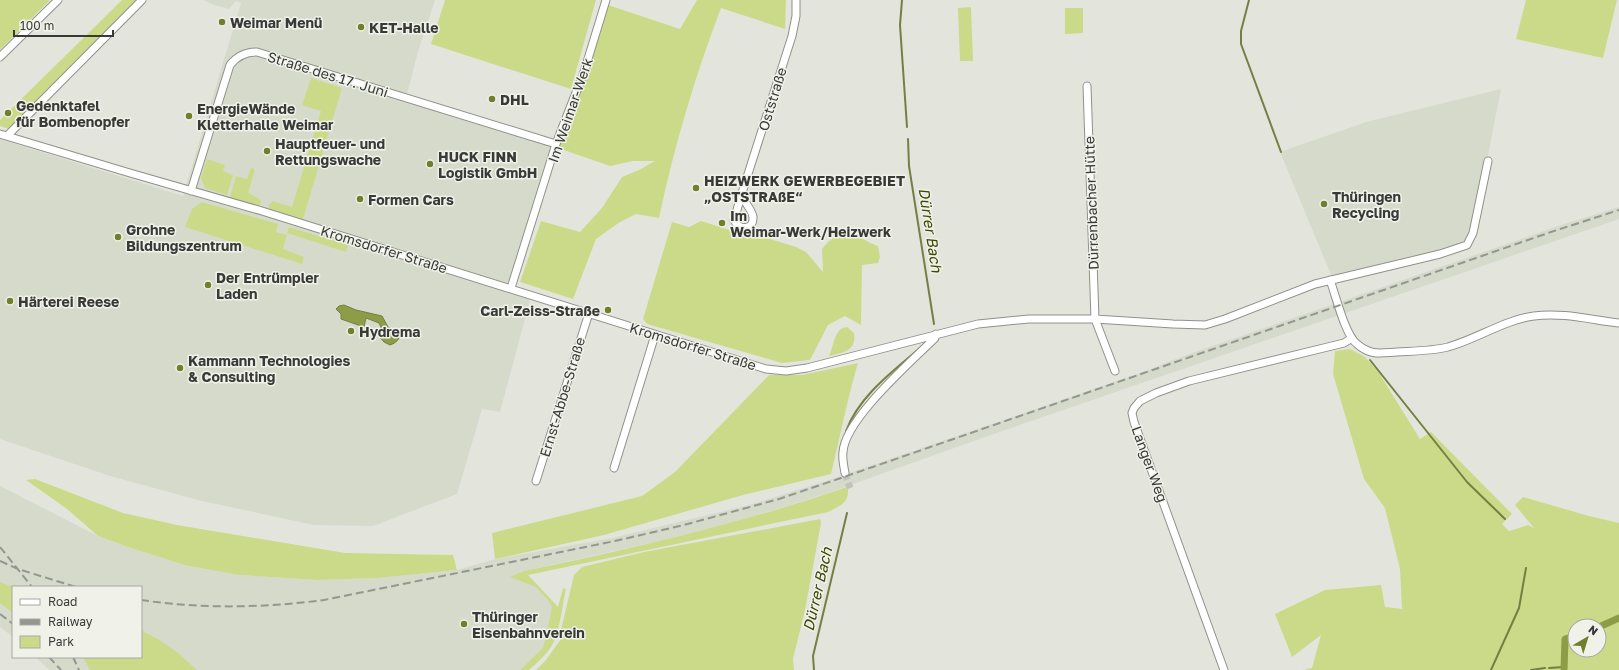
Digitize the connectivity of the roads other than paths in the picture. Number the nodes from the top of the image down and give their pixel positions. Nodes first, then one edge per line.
1 (58, 0) edge
2 (142, 0) edge
3 (606, 0) edge
4 (796, 0) edge
5 (0, 57) edge
6 (1087, 86) dead end
7 (3, 135) edge
8 (556, 144) junction
9 (1488, 161) dead end
10 (191, 191) junction
11 (741, 196) dead end
12 (1330, 280) junction
13 (510, 288) junction
14 (589, 313) junction
15 (1095, 319) junction
16 (1619, 323) edge
17 (936, 334) junction
18 (655, 335) junction
19 (1352, 338) junction
20 (1115, 371) dead end
21 (614, 468) dead end
22 (845, 473) tunnel mouth
23 (536, 481) dead end
24 (1224, 670) edge

1 - 5 street
2 - 7 street
3 - 8 street, Im Weimar-Werk
4 - 11 street, Oststraße
6 - 15 street, Dürrenbacher Hütte
7 - 10 street, Kromsdorfer Straße
8 - 10 street, Straße des 17. Juni
8 - 13 street, Im Weimar-Werk
9 - 12 street
10 - 13 street, Kromsdorfer Straße
12 - 15 street
12 - 19 street
13 - 14 street, Kromsdorfer Straße
14 - 18 street, Kromsdorfer Straße
14 - 23 street, Ernst-Abbe-Straße
15 - 17 street
15 - 20 street, Dürrenbacher Hütte
16 - 19 street
17 - 18 street, Kromsdorfer Straße
17 - 22 street
18 - 21 street
19 - 24 street, Langer Weg

